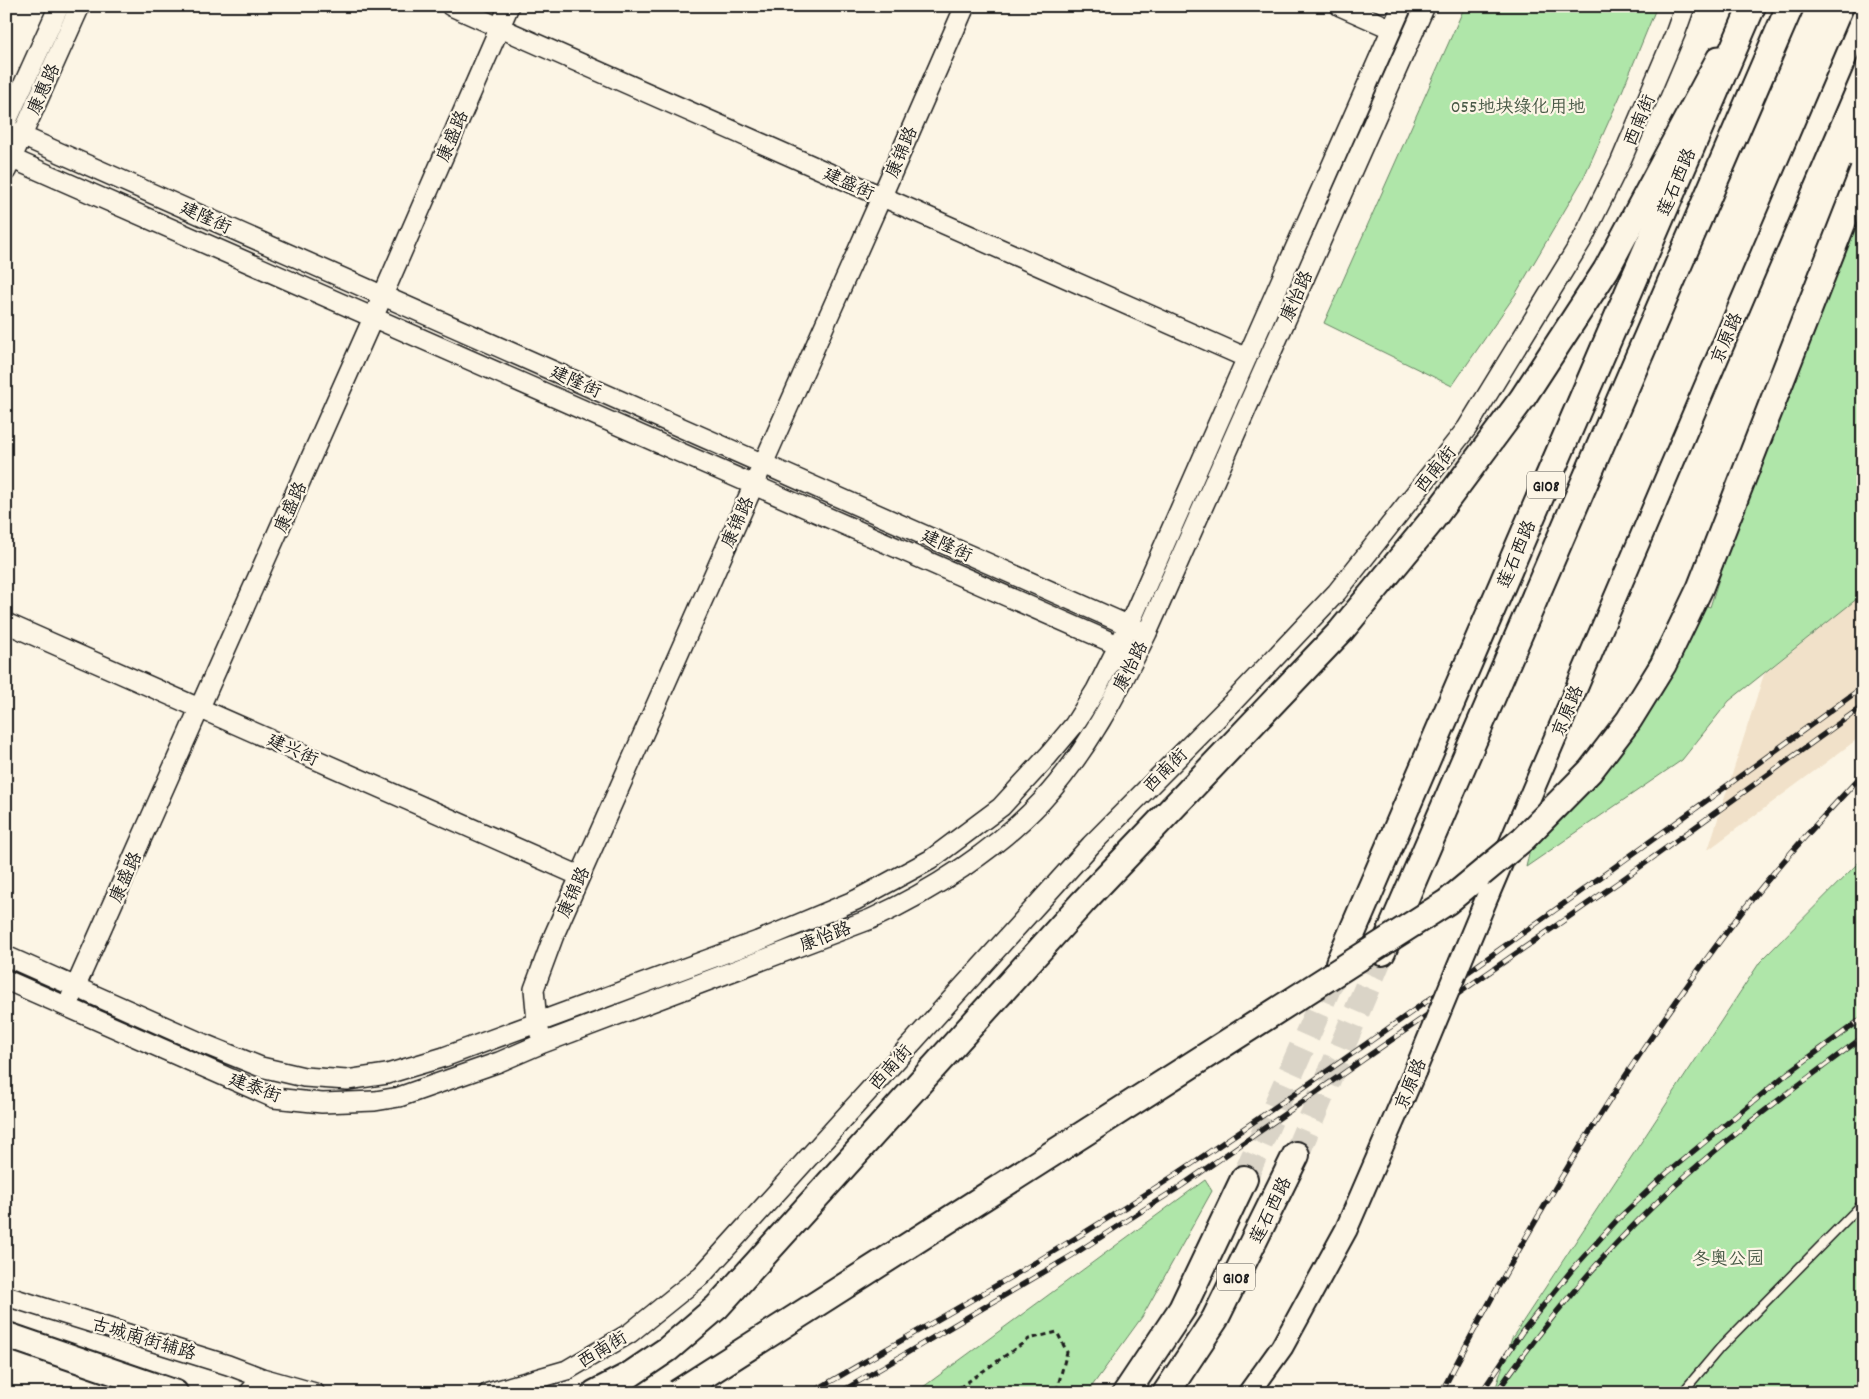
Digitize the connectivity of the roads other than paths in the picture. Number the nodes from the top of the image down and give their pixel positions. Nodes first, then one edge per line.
1 (59, 6) edge
2 (80, 6) edge
3 (451, 6) edge
4 (509, 6) edge
5 (965, 6) edge
6 (1340, 6) edge
7 (1402, 6) edge
8 (1425, 6) edge
9 (1685, 6) edge
10 (1748, 6) edge
11 (1752, 6) edge
12 (1790, 6) edge
13 (1863, 17) edge
14 (499, 28) junction
15 (1392, 29) junction
16 (6, 123) edge
17 (14, 132) edge
18 (8, 162) edge
19 (1863, 171) edge
20 (882, 198) junction
21 (383, 295) junction
22 (373, 318) junction
23 (1247, 358) junction
24 (763, 464) junction
25 (754, 484) junction
26 (6, 623) edge
27 (1129, 626) junction
28 (1146, 633) junction
29 (1119, 645) junction
30 (1137, 653) junction
31 (200, 708) junction
32 (580, 876) junction
33 (6, 956) edge
34 (1380, 957) tunnel mouth
35 (1339, 963) tunnel mouth
36 (6, 980) edge
37 (76, 986) junction
38 (66, 1006) junction
39 (537, 1022) junction
40 (543, 1043) junction
41 (1296, 1155) tunnel mouth
42 (1244, 1179) tunnel mouth
43 (1863, 1203) edge
44 (6, 1296) edge
45 (6, 1335) edge
46 (262, 1378) junction
47 (175, 1393) edge
48 (249, 1393) edge
49 (315, 1393) edge
50 (488, 1393) edge
51 (595, 1393) edge
52 (677, 1393) edge
53 (1126, 1393) edge
54 (1166, 1393) edge
55 (1249, 1393) edge
56 (1682, 1393) edge

1 - 16 street, 康惠路
2 - 17 street, 康惠路
3 - 14 street, 建盛街
4 - 14 street, 康盛路
5 - 20 street, 康锦路
6 - 15 street
7 - 15 street, 康怡路
8 - 28 street, 康怡路
9 - 50 street, 西南街
10 - 51 main road
11 - 35 highway, 莲石西路 / G108
12 - 34 highway, 莲石西路 / G108
13 - 55 main road, 京原路, bridge
14 - 20 street, 建盛街
14 - 21 street, 康盛路
15 - 23 street, 康怡路
17 - 18 street, 康惠路
17 - 21 street, 建隆街
18 - 22 street, 建隆街
19 - 52 main road, bridge
20 - 23 street, 建盛街
20 - 24 street, 康锦路
21 - 22 street, 康盛路
21 - 24 street, 建隆街
22 - 25 street, 建隆街
22 - 31 street, 康盛路
23 - 27 street, 康怡路
24 - 25 street, 康锦路
24 - 27 street, 建隆街
25 - 29 street, 建隆街
25 - 32 street, 康锦路
26 - 31 street, 建兴街
27 - 28 street, 建隆街
27 - 29 street, 康怡路
28 - 30 street, 康怡路
29 - 30 street, 建隆街
29 - 39 street, 康怡路
30 - 40 street, 康怡路
31 - 32 street, 建兴街
31 - 37 street, 康盛路
32 - 39 street, 康锦路
33 - 37 street, 建泰街
36 - 38 street, 建泰街
37 - 38 street, 康盛路
37 - 39 street, 建泰街
38 - 40 street, 建泰街
39 - 40 street, 康锦路
41 - 54 highway, 莲石西路 / G108
42 - 53 highway, 莲石西路 / G108
43 - 56 lane
44 - 46 street, 古城南街辅路
45 - 47 main road
46 - 48 street
46 - 49 street

